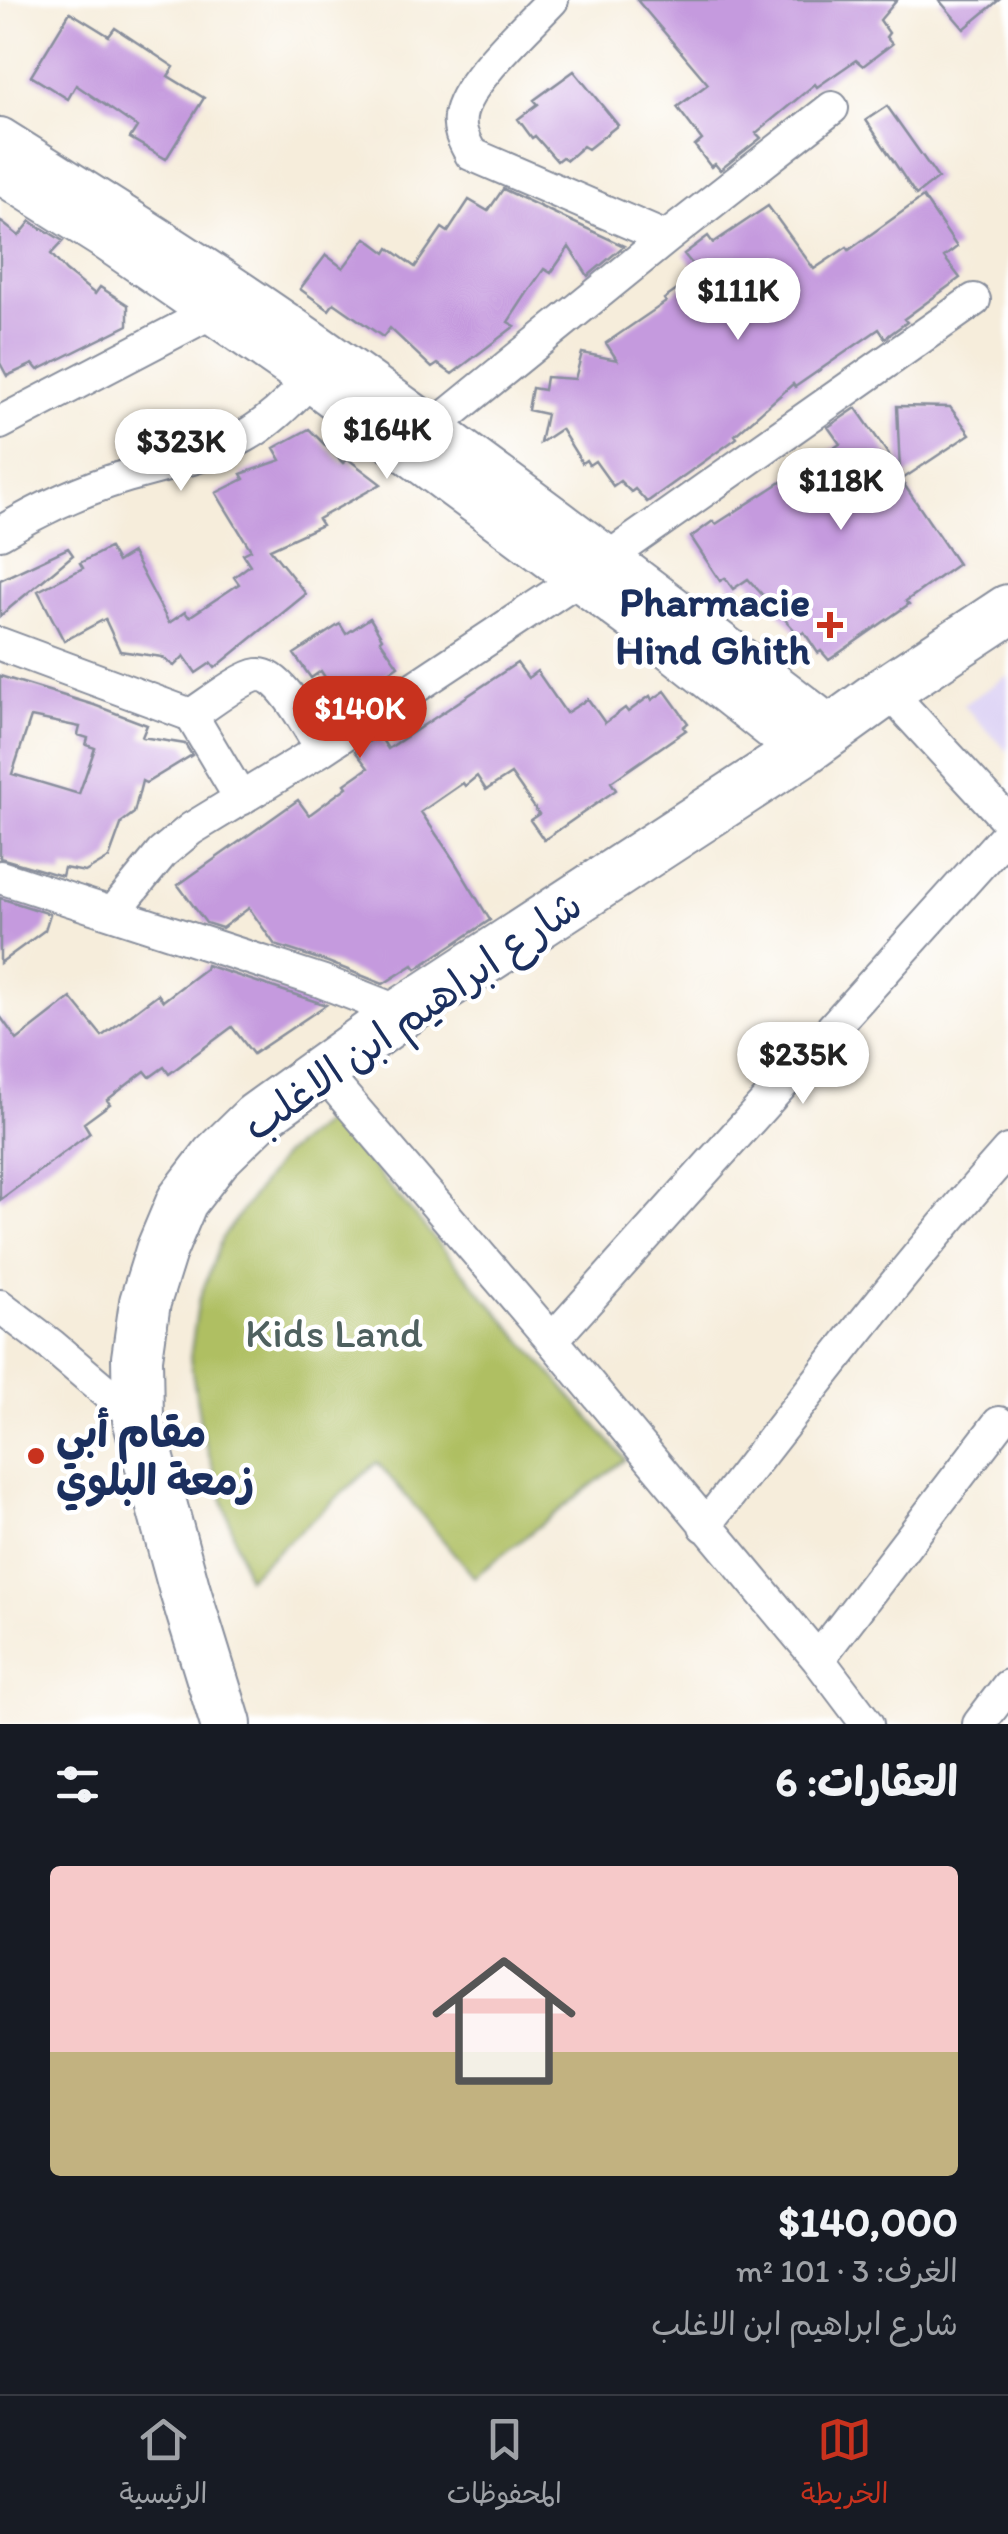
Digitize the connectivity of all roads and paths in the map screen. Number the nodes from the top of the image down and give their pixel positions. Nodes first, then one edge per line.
1 (552, 0) edge
2 (832, 108) dead end
3 (0, 138) edge
4 (0, 173) edge
5 (666, 238) junction
6 (974, 300) dead end
7 (222, 301) junction
8 (310, 381) junction
9 (0, 423) edge
10 (432, 428) junction
11 (0, 533) edge
12 (593, 568) junction
13 (1008, 610) edge
14 (0, 644) edge
15 (887, 690) junction
16 (191, 715) junction
17 (818, 740) junction
18 (322, 749) junction
19 (241, 799) junction
20 (1008, 821) edge
21 (1008, 833) edge
22 (0, 877) edge
23 (114, 913) junction
24 (402, 1013) junction
25 (322, 1071) junction
26 (1008, 1151) edge
27 (0, 1306) edge
28 (552, 1340) junction
29 (138, 1419) junction
30 (999, 1424) dead end
31 (705, 1526) junction
32 (818, 1659) junction
33 (1008, 1686) edge
34 (226, 1724) edge
35 (868, 1724) edge
36 (979, 1724) edge

1 - 5 street
2 - 5 street
3 - 7 street
4 - 7 street
5 - 10 street
6 - 12 street
7 - 8 street
7 - 9 street
7 - 10 street
8 - 11 street
8 - 12 street
10 - 12 street
12 - 17 street
12 - 18 street
13 - 15 main road, شارع ابراهيم ابن الاغلب
14 - 16 street
15 - 17 main road, شارع ابراهيم ابن الاغلب
15 - 20 street
16 - 18 street
16 - 19 street
17 - 24 main road, شارع ابراهيم ابن الاغلب
18 - 19 street
19 - 23 street
21 - 28 street
22 - 23 street
23 - 24 street
24 - 25 main road, شارع ابراهيم ابن الاغلب
25 - 28 street
25 - 29 main road, شارع ابراهيم ابن الاغلب
26 - 31 street
27 - 29 street
28 - 31 street
29 - 34 main road, شارع ابراهيم ابن الاغلب
30 - 32 street
31 - 32 street
32 - 35 street
33 - 36 street

